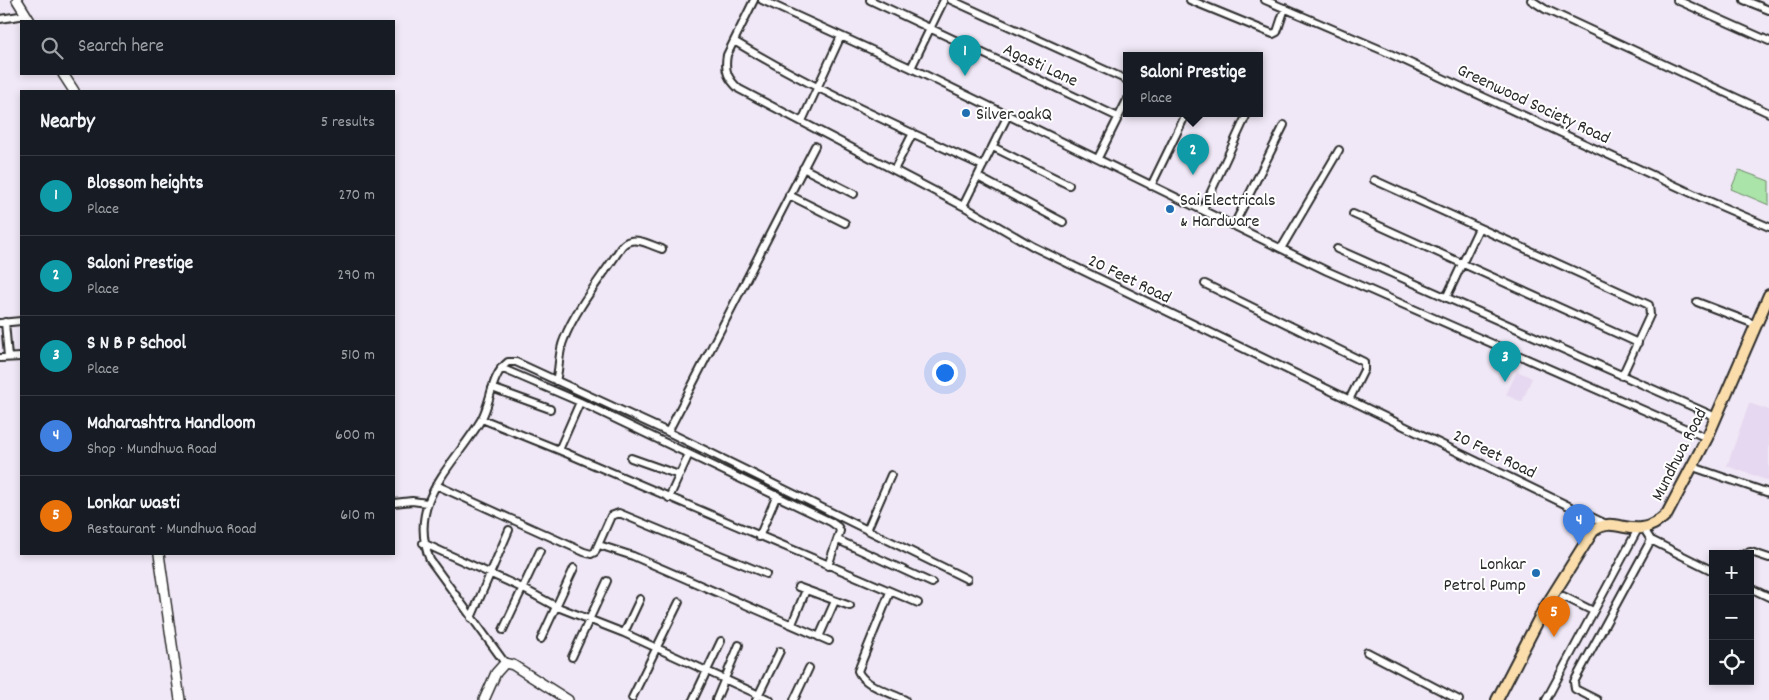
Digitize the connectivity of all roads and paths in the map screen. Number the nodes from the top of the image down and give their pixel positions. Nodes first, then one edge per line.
1 (17, 0) edge
2 (754, 0) edge
3 (762, 0) edge
4 (870, 0) edge
5 (944, 0) edge
6 (951, 0) edge
7 (1190, 0) edge
8 (1265, 0) edge
9 (1531, 0) edge
10 (1677, 0) edge
11 (1744, 0) edge
12 (1285, 8) junction
13 (1769, 10) edge
14 (28, 18) edge
15 (0, 19) edge
16 (931, 28) junction
17 (841, 36) junction
18 (734, 41) junction
19 (1769, 41) edge
20 (911, 68) junction
21 (64, 75) edge
22 (1123, 78) edge
23 (818, 86) junction
24 (73, 90) edge
25 (1123, 108) edge
26 (1769, 113) edge
27 (1008, 115) junction
28 (1118, 117) junction
29 (1185, 117) edge
30 (1246, 117) edge
31 (802, 121) junction
32 (1284, 125) dead end
33 (912, 133) junction
34 (815, 146) dead end
35 (993, 147) junction
36 (1340, 150) dead end
37 (1098, 158) junction
38 (983, 166) junction
39 (803, 168) junction
40 (894, 170) junction
41 (978, 177) junction
42 (1374, 180) dead end
43 (1069, 184) dead end
44 (1152, 186) junction
45 (854, 194) dead end
46 (789, 196) junction
47 (963, 206) junction
48 (1203, 209) junction
49 (1353, 214) dead end
50 (1063, 222) dead end
51 (845, 223) dead end
52 (1234, 225) junction
53 (1769, 227) edge
54 (1479, 228) junction
55 (1282, 247) junction
56 (662, 249) dead end
57 (1337, 249) dead end
58 (1463, 263) junction
59 (1205, 284) dead end
60 (1769, 294) edge
61 (1446, 298) junction
62 (1697, 302) dead end
63 (20, 321) edge
64 (2, 323) edge
65 (1756, 325) junction
66 (1638, 342) junction
67 (20, 357) edge
68 (0, 358) edge
69 (8, 358) junction
70 (501, 368) junction
71 (1622, 376) junction
72 (556, 380) junction
73 (492, 388) junction
74 (1349, 400) junction
75 (580, 402) junction
76 (550, 409) dead end
77 (1716, 418) junction
78 (482, 419) junction
79 (668, 432) junction
80 (1707, 438) junction
81 (560, 450) junction
82 (689, 454) junction
83 (631, 458) dead end
84 (1693, 467) junction
85 (679, 475) junction
86 (891, 475) dead end
87 (436, 486) junction
88 (1769, 493) edge
89 (777, 496) junction
90 (669, 498) junction
91 (395, 502) edge
92 (427, 503) junction
93 (1606, 524) junction
94 (1641, 529) junction
95 (509, 530) dead end
96 (867, 530) junction
97 (759, 537) junction
98 (838, 540) junction
99 (1651, 540) junction
100 (423, 543) junction
101 (599, 545) junction
102 (540, 551) dead end
103 (1754, 553) edge
104 (160, 555) edge
105 (1769, 558) edge
106 (828, 566) junction
107 (574, 568) dead end
108 (1709, 569) edge
109 (491, 573) junction
110 (766, 574) dead end
111 (967, 579) dead end
112 (607, 581) dead end
113 (932, 583) dead end
114 (798, 587) dead end
115 (522, 588) junction
116 (806, 590) junction
117 (1754, 590) edge
118 (890, 592) junction
119 (1769, 597) edge
120 (640, 599) dead end
121 (835, 601) junction
122 (679, 602) dead end
123 (918, 603) dead end
124 (555, 606) junction
125 (850, 606) dead end
126 (1557, 607) dead end
127 (1593, 611) junction
128 (471, 618) junction
129 (590, 619) junction
130 (792, 624) junction
131 (503, 630) dead end
132 (624, 634) junction
133 (820, 637) junction
134 (541, 639) dead end
135 (721, 641) dead end
136 (829, 641) dead end
137 (739, 645) dead end
138 (656, 648) junction
139 (780, 651) dead end
140 (1367, 652) dead end
141 (572, 657) dead end
142 (505, 663) junction
143 (809, 668) dead end
144 (707, 672) junction
145 (726, 679) junction
146 (757, 697) edge
147 (632, 698) dead end
148 (180, 700) edge
149 (484, 700) edge
150 (568, 700) edge
151 (693, 700) edge
152 (716, 700) edge
153 (770, 700) edge
154 (794, 700) edge
155 (905, 700) edge
156 (1459, 700) edge
157 (1497, 700) edge
158 (1546, 700) edge
159 (1597, 700) edge

1 - 14 street
2 - 18 street, 20 Feet Road
3 - 17 street
4 - 16 street, Agasti Lane
5 - 16 street
6 - 22 street
7 - 12 street
8 - 12 street, Greenwood Society Road
9 - 26 street
10 - 19 street
11 - 13 street
12 - 53 street, Greenwood Society Road
14 - 15 street
16 - 20 street
16 - 28 street, Agasti Lane
17 - 20 street
17 - 23 street
18 - 23 street
18 - 31 street, 20 Feet Road
20 - 27 street
21 - 24 street
23 - 31 street
23 - 33 street
25 - 28 street
27 - 35 street
27 - 37 street
28 - 37 street
29 - 44 street
30 - 48 street
31 - 40 street, 20 Feet Road
32 - 52 street
33 - 38 street
33 - 40 street
34 - 39 street
35 - 38 street
35 - 43 street
36 - 55 street
37 - 44 street
38 - 41 street
39 - 45 street
39 - 46 street
40 - 47 street, 20 Feet Road
41 - 47 street
41 - 50 street
42 - 54 street
44 - 48 street
46 - 51 street
46 - 79 street
47 - 74 street, 20 Feet Road
48 - 52 street
49 - 58 street
52 - 55 street
54 - 58 street
54 - 66 street
55 - 80 street
56 - 72 street
57 - 61 street
58 - 61 street
58 - 66 street
59 - 74 street
60 - 65 main road, Mundhwa Road
61 - 71 street
62 - 65 street
63 - 64 street
64 - 69 street
65 - 77 main road, Mundhwa Road
66 - 71 street
67 - 69 street
68 - 69 street
70 - 72 street
70 - 73 street
70 - 75 street
71 - 77 street
72 - 79 street
73 - 76 street
73 - 78 street
74 - 93 street, 20 Feet Road
75 - 81 street
75 - 82 street
77 - 80 main road, Mundhwa Road
78 - 81 street
78 - 87 street
79 - 96 street
80 - 84 main road, Mundhwa Road
81 - 90 street
82 - 85 street
82 - 89 street
83 - 85 street
84 - 88 street
84 - 94 main road, Mundhwa Road
85 - 90 street
86 - 96 street
87 - 92 street
87 - 101 street
89 - 97 street
89 - 98 street
90 - 97 street
91 - 92 street
92 - 100 street
93 - 94 main road
93 - 157 main road
94 - 99 street
94 - 127 street
95 - 109 street
96 - 111 street
97 - 106 street
98 - 106 street
98 - 113 street
99 - 108 street
99 - 159 street
100 - 109 street
100 - 128 street
101 - 110 street
101 - 130 street
102 - 115 street
103 - 105 street
104 - 148 street
106 - 118 street
107 - 124 street
109 - 115 street
109 - 128 street
112 - 129 street
114 - 116 street
115 - 124 street
115 - 131 street
116 - 121 street
116 - 130 street
117 - 119 street
118 - 123 street
118 - 155 street
120 - 132 street
121 - 125 street
121 - 133 street
122 - 138 street
124 - 129 street
124 - 134 street
126 - 127 street
127 - 158 street
128 - 142 street
129 - 132 street
129 - 141 street
130 - 133 street
132 - 138 street
133 - 136 street
135 - 144 street
137 - 145 street
138 - 144 street
138 - 147 street
139 - 146 street
140 - 156 street
142 - 149 street
142 - 150 street
143 - 154 street
144 - 145 street
144 - 151 street
145 - 146 street
145 - 152 street
146 - 153 street

